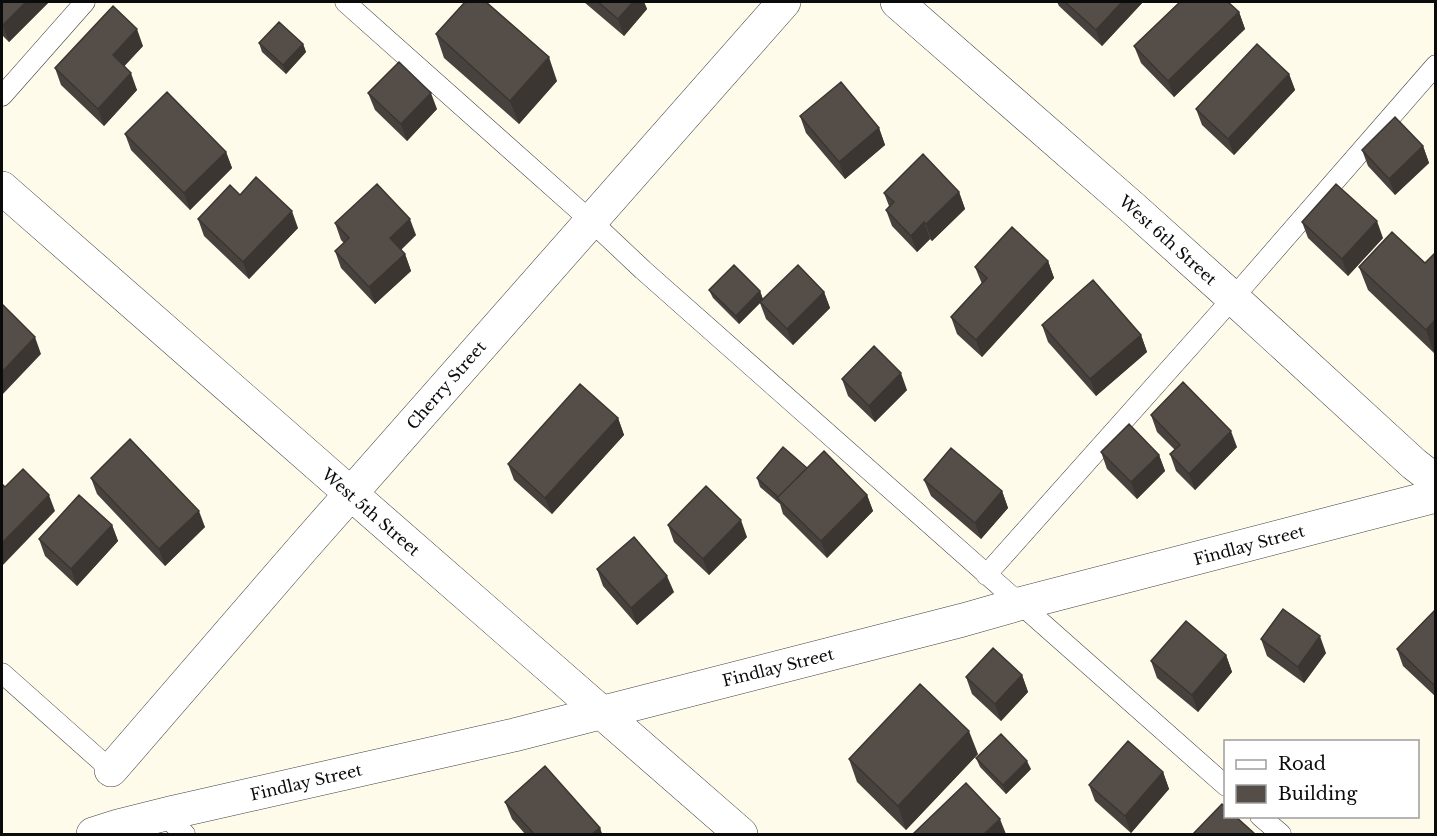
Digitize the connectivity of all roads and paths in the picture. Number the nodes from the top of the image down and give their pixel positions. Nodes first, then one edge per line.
1 (85, 2) edge
2 (345, 2) edge
3 (784, 2) edge
4 (897, 2) edge
5 (1436, 65) edge
6 (2, 96) edge
7 (2, 188) edge
8 (591, 221) junction
9 (1233, 298) junction
10 (1436, 481) edge
11 (350, 495) junction
12 (1436, 496) edge
13 (986, 575) junction
14 (1019, 604) junction
15 (2, 673) edge
16 (601, 712) junction
17 (111, 770) joint
18 (1224, 784) edge
19 (1262, 818) edge
20 (174, 825) edge
21 (106, 830) edge
22 (741, 834) edge
23 (1281, 834) edge

1 - 6 lane
2 - 8 lane
3 - 8 street, Cherry Street
4 - 9 street, West 6th Street
5 - 9 lane
7 - 11 street, West 5th Street
8 - 11 street, Cherry Street
8 - 13 lane
9 - 10 street, West 6th Street
9 - 13 lane
11 - 16 street, West 5th Street
11 - 17 street, Cherry Street
12 - 14 street, Findlay Street
13 - 14 lane
14 - 16 street, Findlay Street
14 - 18 lane
15 - 17 lane
16 - 20 street, Findlay Street
16 - 22 street, West 5th Street
19 - 23 lane
20 - 21 street, Findlay Street

